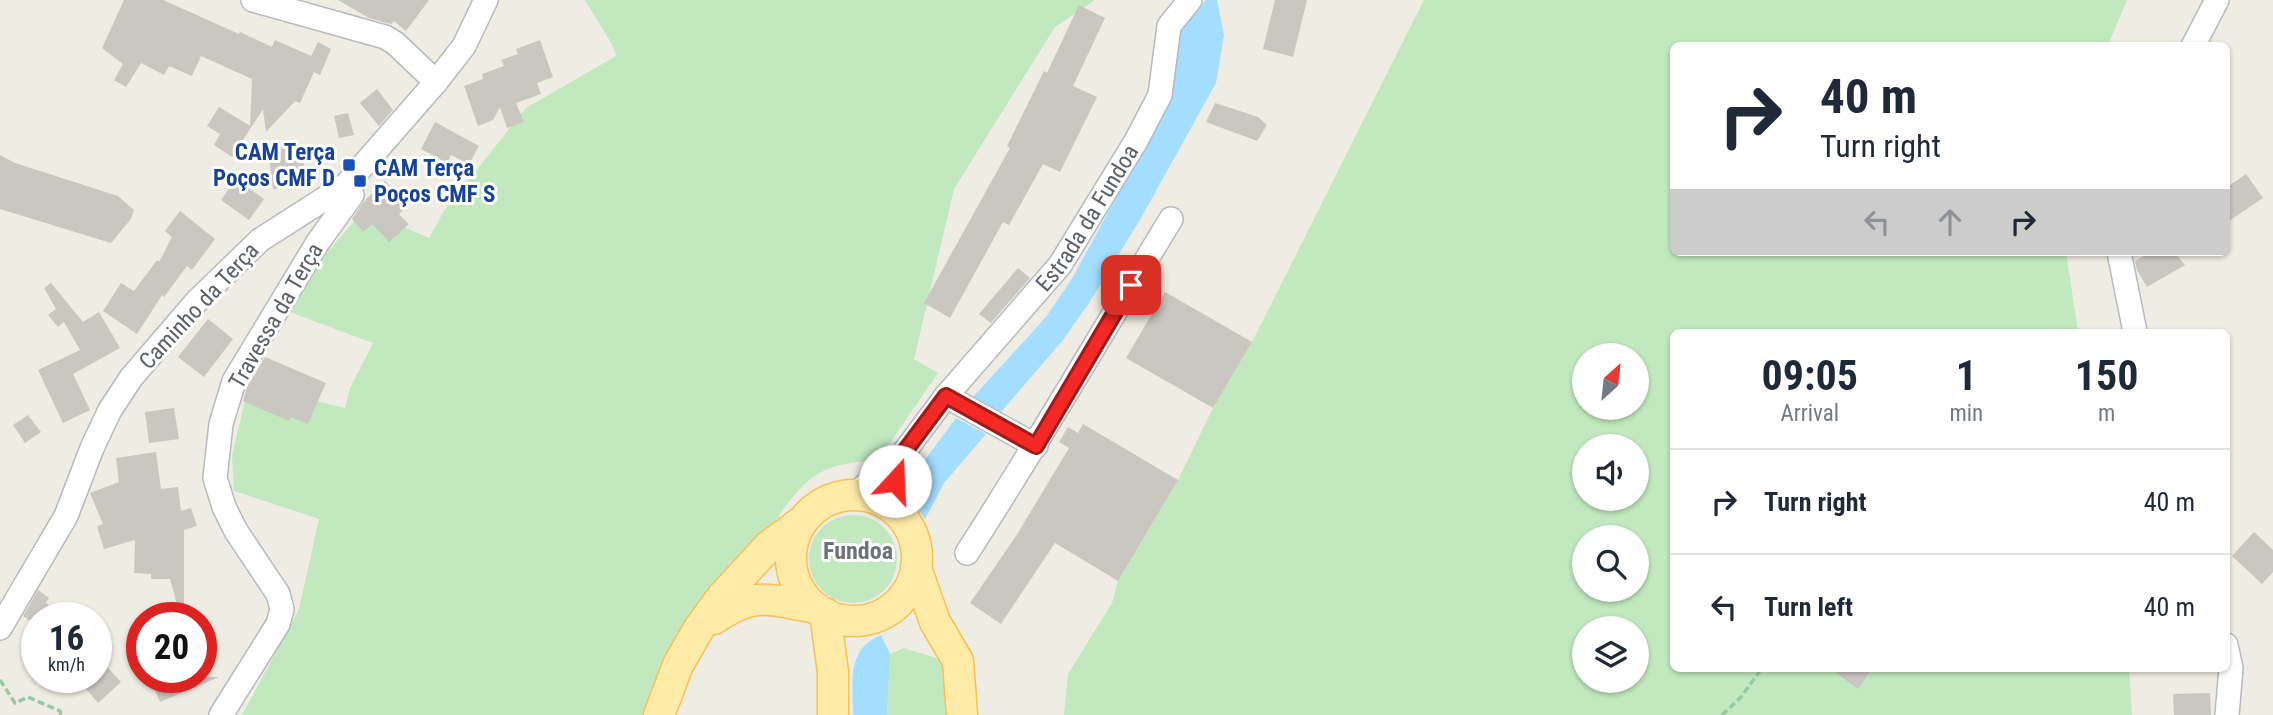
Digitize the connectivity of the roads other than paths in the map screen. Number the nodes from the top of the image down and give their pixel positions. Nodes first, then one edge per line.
1 (253, 0) edge
2 (486, 0) edge
3 (2217, 0) edge
4 (1183, 7) edge
5 (2195, 42) edge
6 (436, 82) junction
7 (346, 185) junction
8 (1171, 219) dead end
9 (2120, 256) edge
10 (2134, 329) edge
11 (955, 402) junction
12 (1036, 446) junction
13 (902, 455) junction
14 (854, 495) junction
15 (801, 522) junction
16 (904, 532) junction
17 (967, 553) dead end
18 (821, 611) junction
19 (875, 617) junction
20 (0, 628) edge
21 (698, 629) junction
22 (946, 639) junction
23 (2230, 663) edge
24 (833, 672) junction
25 (221, 715) edge
26 (659, 715) edge
27 (833, 715) edge
28 (962, 715) edge
29 (2227, 715) edge

1 - 6 street
2 - 6 street, Caminho da Terça
3 - 5 street
4 - 11 street, Estrada da Fundoa
6 - 7 street, Caminho da Terça
7 - 20 street, Caminho da Terça
7 - 25 street, Travessa da Terça
8 - 12 street
9 - 10 street
11 - 12 street
11 - 13 street, Estrada da Fundoa
12 - 17 street
13 - 14 street
13 - 16 street
14 - 15 main road
14 - 16 main road
15 - 18 main road
15 - 21 main road
16 - 19 main road
16 - 22 main road
18 - 19 main road
18 - 21 main road
18 - 24 main road
19 - 22 main road
19 - 24 main road
21 - 26 main road
22 - 28 main road
23 - 29 street
24 - 27 main road

